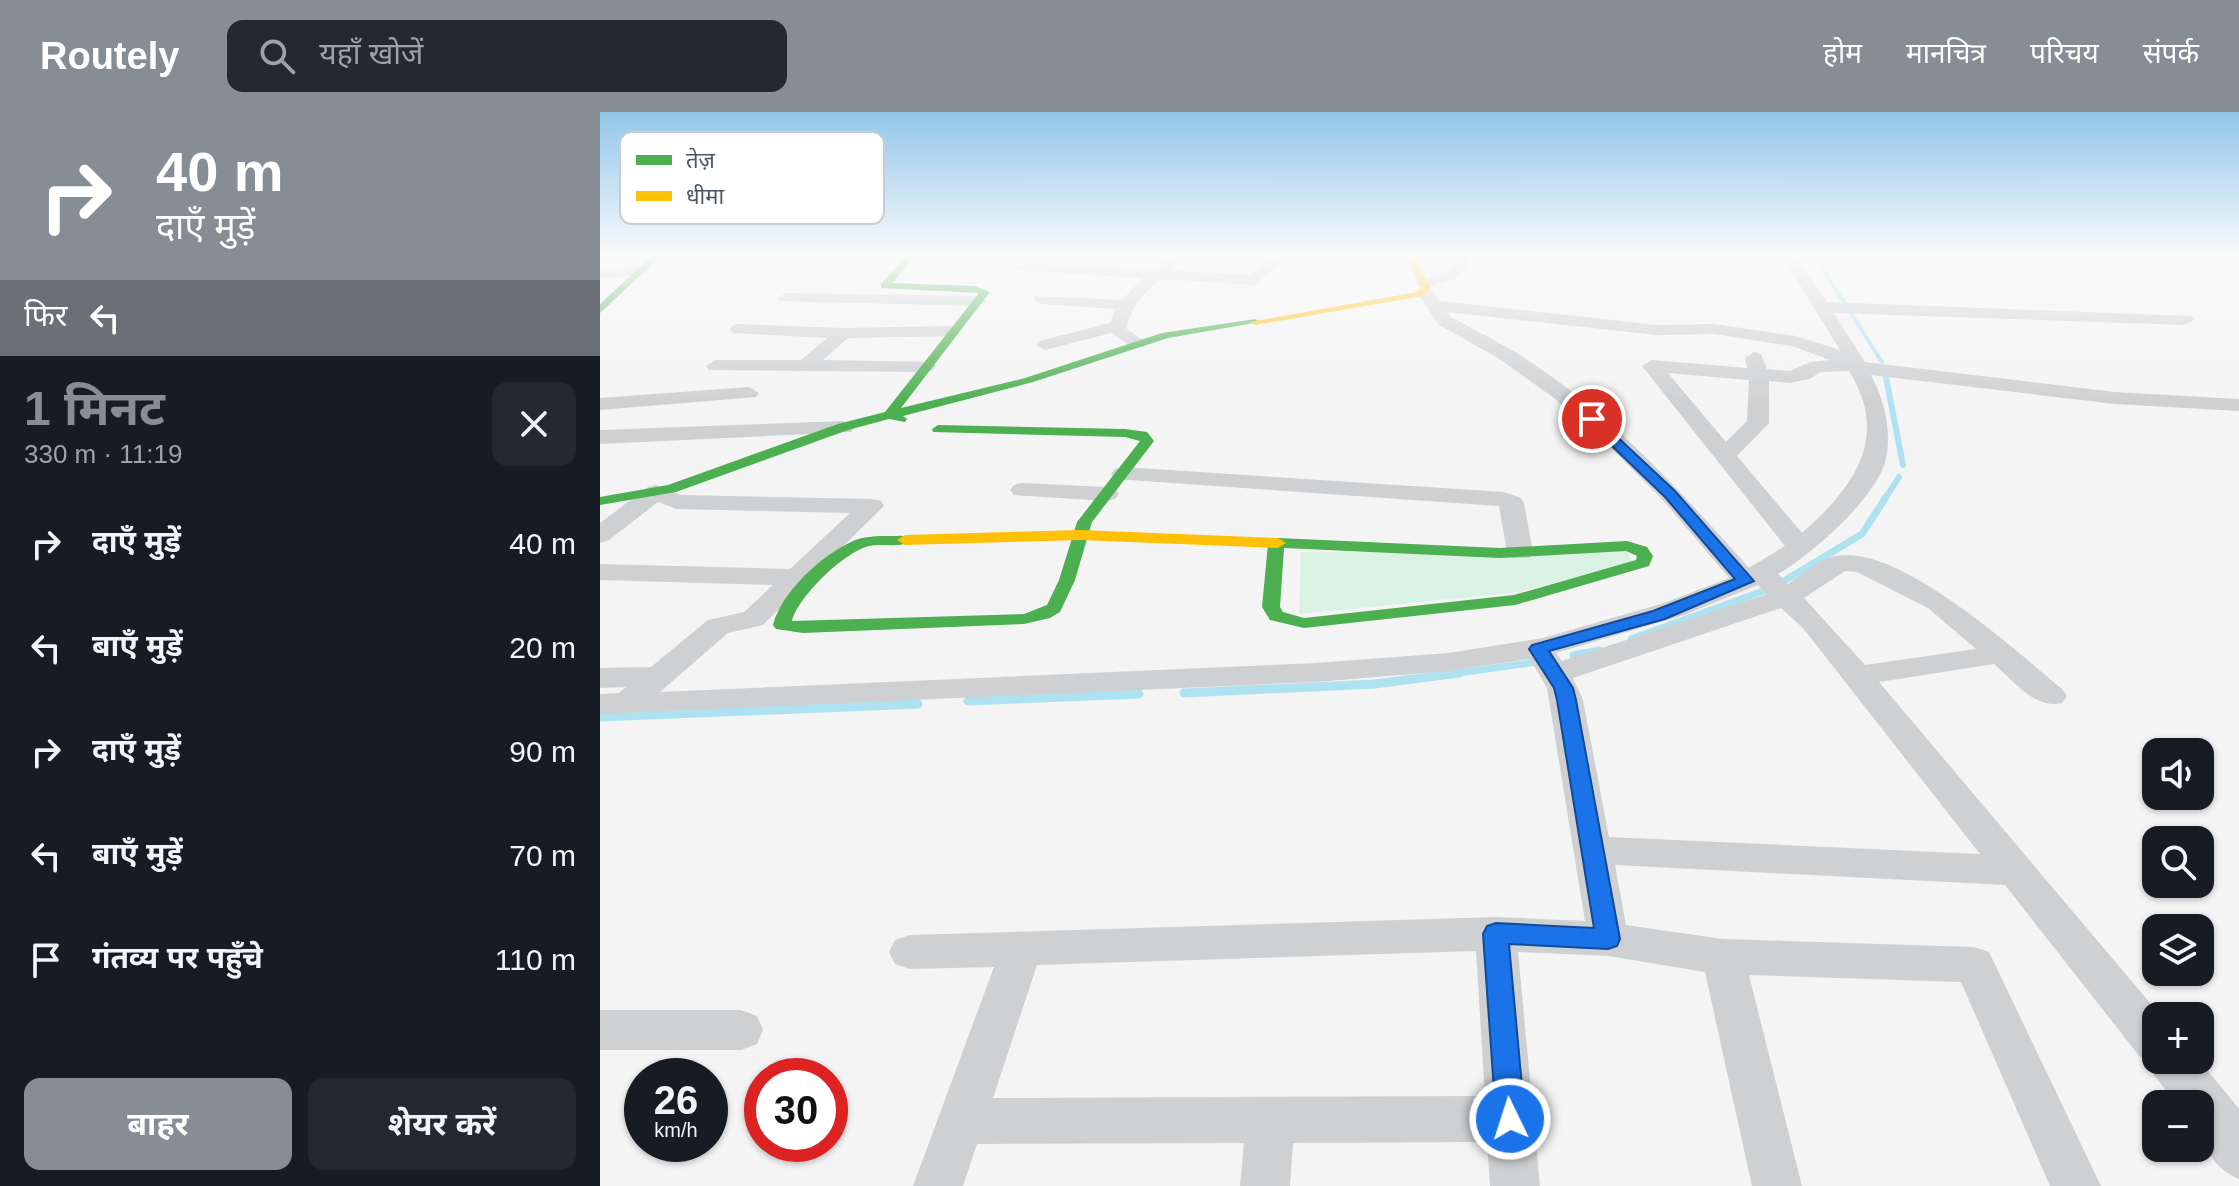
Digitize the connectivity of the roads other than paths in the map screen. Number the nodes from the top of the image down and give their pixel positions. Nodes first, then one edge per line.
1 (975, 304) edge
2 (1068, 304) edge
3 (1114, 304) edge
4 (1372, 304) edge
5 (1434, 304) edge
6 (1496, 304) edge
7 (1826, 304) edge
8 (1127, 305) joint
9 (1829, 308) junction
10 (2185, 320) dead end
11 (1118, 326) junction
12 (739, 329) dead end
13 (1657, 330) junction
14 (952, 331) junction
15 (1729, 332) junction
16 (843, 333) junction
17 (1138, 343) junction
18 (1045, 345) junction
19 (1040, 363) dead end
20 (1854, 363) junction
21 (716, 366) dead end
22 (806, 366) junction
23 (926, 366) junction
24 (1666, 366) junction
25 (1759, 375) junction
26 (749, 393) dead end
27 (600, 404) edge
28 (2239, 405) edge
29 (890, 415) junction
30 (843, 427) junction
31 (600, 437) edge
32 (1726, 454) junction
33 (1123, 474) junction
34 (1022, 490) dead end
35 (656, 492) junction
36 (1107, 494) junction
37 (600, 501) edge
38 (600, 535) edge
39 (1080, 535) junction
40 (1276, 544) junction
41 (1800, 547) junction
42 (1520, 552) junction
43 (600, 572) edge
44 (797, 577) junction
45 (1753, 577) junction
46 (1788, 596) junction
47 (2003, 654) junction
48 (1546, 661) junction
49 (659, 676) junction
50 (1857, 676) junction
51 (600, 678) edge
52 (2051, 696) dead end
53 (614, 704) edge
54 (1592, 850) junction
55 (2016, 871) junction
56 (1496, 934) junction
57 (1608, 939) junction
58 (1021, 950) junction
59 (910, 952) dead end
60 (1723, 957) junction
61 (2142, 1026) edge
62 (600, 1030) edge
63 (741, 1030) dead end
64 (2182, 1074) edge
65 (1510, 1119) junction
66 (1270, 1120) junction
67 (961, 1121) junction
68 (2232, 1132) edge
69 (938, 1186) edge
70 (1265, 1186) edge
71 (1515, 1186) edge
72 (1777, 1186) edge
73 (2076, 1186) edge

1 - 14 street
2 - 18 street
3 - 8 street
4 - 17 street
5 - 45 street
6 - 13 street
7 - 9 street
8 - 11 street
9 - 10 street
9 - 20 street
11 - 17 street
11 - 18 street
12 - 16 street
13 - 15 street
13 - 24 street
14 - 16 street
14 - 23 street
15 - 20 street
15 - 25 street
16 - 22 street
17 - 29 street
18 - 19 street
20 - 25 street
20 - 28 street
20 - 41 street
21 - 22 street
22 - 23 street
23 - 29 street
24 - 25 street
24 - 32 street
25 - 32 street
26 - 27 street
29 - 30 street
29 - 33 street
30 - 31 street
30 - 35 street
32 - 41 street
33 - 36 street
33 - 42 street
34 - 36 street
35 - 37 street
35 - 38 street
35 - 44 street
36 - 39 street
39 - 39 street
39 - 40 street
40 - 42 street
40 - 42 street
41 - 45 street
43 - 44 street
44 - 49 street
45 - 46 street
45 - 48 street
46 - 47 street
46 - 48 street
46 - 50 street
47 - 50 street
47 - 52 street
48 - 53 street
48 - 54 street
49 - 51 street
49 - 53 street
50 - 55 street
54 - 55 street
54 - 57 street
55 - 61 street
56 - 57 street
56 - 58 street
56 - 65 street
57 - 60 street
58 - 59 street
58 - 67 street
60 - 72 street
60 - 73 street
62 - 63 street
64 - 68 street
65 - 66 street
65 - 71 street
66 - 67 street
66 - 70 street
67 - 69 street

